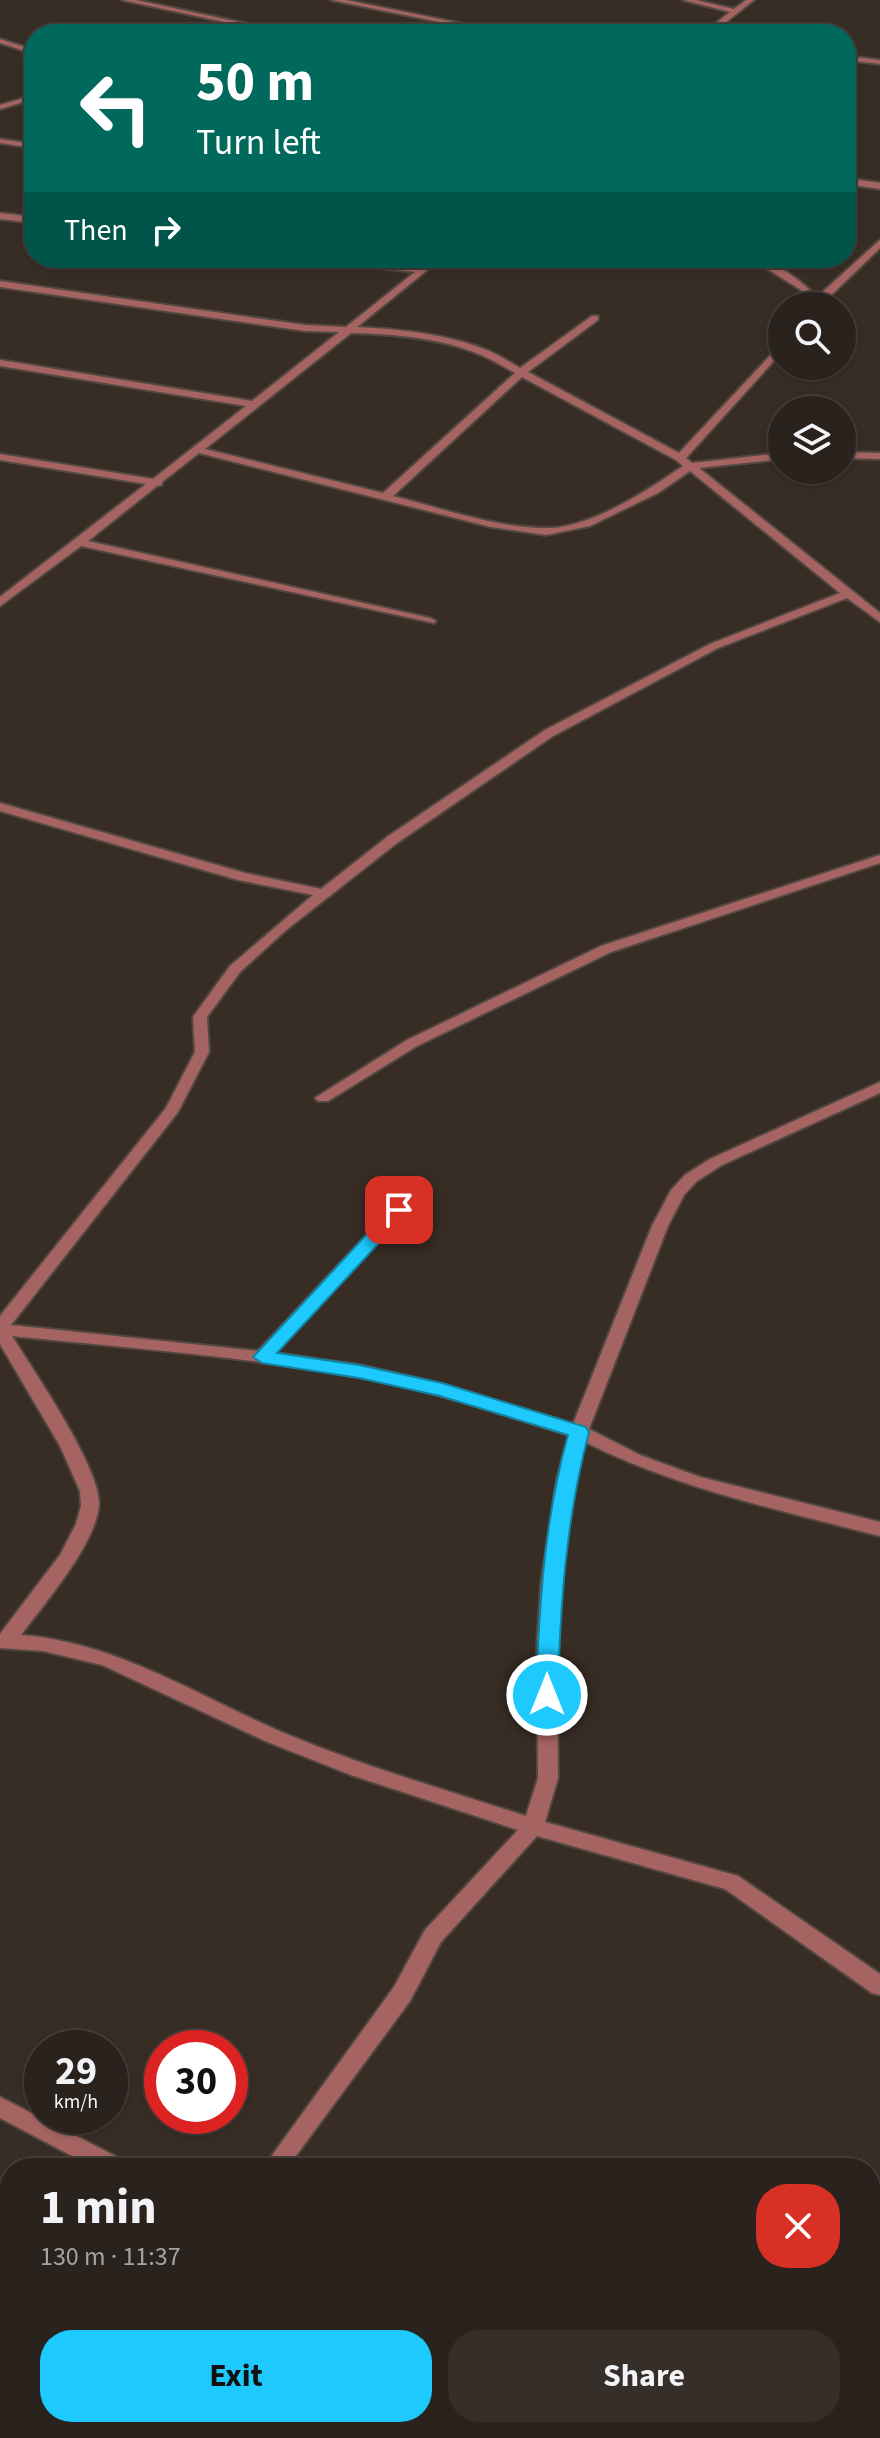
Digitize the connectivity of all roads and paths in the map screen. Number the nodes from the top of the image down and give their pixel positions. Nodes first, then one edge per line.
1 (126, 0) edge
2 (335, 0) edge
3 (687, 0) edge
4 (750, 0) edge
5 (736, 11) junction
6 (242, 24) edge
7 (459, 24) edge
8 (719, 24) edge
9 (0, 41) edge
10 (23, 48) joint
11 (0, 55) edge
12 (856, 59) edge
13 (880, 62) edge
14 (24, 100) edge
15 (0, 107) edge
16 (0, 141) edge
17 (24, 141) edge
18 (17, 143) junction
19 (24, 144) edge
20 (856, 182) edge
21 (880, 186) edge
22 (0, 216) edge
23 (24, 219) edge
24 (880, 243) edge
25 (856, 256) edge
26 (866, 257) junction
27 (880, 259) edge
28 (856, 266) edge
29 (406, 268) edge
30 (426, 268) edge
31 (771, 268) edge
32 (854, 268) edge
33 (424, 270) junction
34 (0, 284) edge
35 (807, 292) edge
36 (829, 292) edge
37 (595, 318) dead end
38 (348, 329) junction
39 (0, 363) edge
40 (768, 363) edge
41 (523, 371) junction
42 (252, 404) junction
43 (198, 450) junction
44 (856, 455) edge
45 (880, 456) edge
46 (0, 457) edge
47 (768, 457) edge
48 (685, 462) junction
49 (158, 483) junction
50 (384, 498) junction
51 (79, 542) junction
52 (847, 594) junction
53 (0, 603) edge
54 (880, 619) edge
55 (430, 621) dead end
56 (0, 807) edge
57 (880, 859) edge
58 (326, 894) junction
59 (880, 1087) edge
60 (323, 1098) dead end
61 (419, 1189) dead end
62 (0, 1329) edge
63 (262, 1357) junction
64 (579, 1432) junction
65 (880, 1529) edge
66 (3, 1641) edge
67 (533, 1827) junction
68 (880, 1986) edge
69 (0, 2107) edge
70 (98, 2158) edge
71 (281, 2158) edge

1 - 6 street
2 - 7 street
3 - 5 street
4 - 5 street
5 - 8 street
9 - 10 street
10 - 11 street
12 - 13 street
14 - 15 street
16 - 18 street
17 - 18 street
18 - 19 street
20 - 21 street
22 - 23 street
24 - 26 street
25 - 26 street
26 - 27 street
26 - 28 street
29 - 33 street
30 - 33 street
31 - 35 street
32 - 36 street
33 - 38 street
34 - 38 street
37 - 41 street
38 - 41 street
38 - 42 street
39 - 42 street
40 - 48 street
41 - 48 street
41 - 50 street
42 - 43 street
43 - 49 street
43 - 50 street
44 - 45 street
46 - 49 street
47 - 48 street
48 - 50 street
48 - 52 street
49 - 51 street
51 - 53 street
51 - 55 street
52 - 54 street
52 - 58 street
56 - 58 street
57 - 60 street
58 - 62 street
59 - 64 street
61 - 63 street
62 - 63 street
62 - 66 street
63 - 64 street
64 - 65 street
64 - 67 street
66 - 67 street
67 - 68 street
67 - 71 street
69 - 70 street

